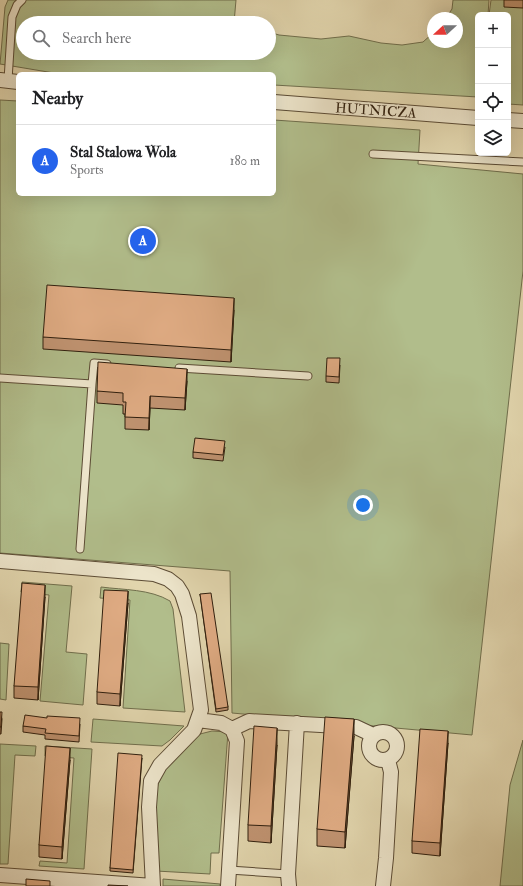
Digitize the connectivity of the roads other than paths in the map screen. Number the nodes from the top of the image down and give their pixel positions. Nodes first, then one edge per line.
1 (22, 0) edge
2 (9, 81) edge
3 (276, 102) edge
4 (475, 118) edge
5 (511, 120) edge
6 (523, 121) edge
7 (373, 154) dead end
8 (523, 162) edge
9 (118, 364) edge
10 (173, 368) edge
11 (308, 376) dead end
12 (0, 378) edge
13 (92, 384) junction
14 (80, 549) dead end
15 (0, 561) edge
16 (198, 720) junction
17 (297, 723) junction
18 (232, 729) junction
19 (373, 736) junction
20 (388, 760) junction
21 (229, 870) junction
22 (0, 875) edge
23 (288, 880) edge
24 (153, 886) edge
25 (228, 886) edge
26 (383, 886) edge

1 - 2 lane
3 - 4 street, HUTNICZA
5 - 6 street
7 - 8 lane
9 - 13 lane
10 - 11 lane
12 - 13 lane
13 - 14 lane
15 - 16 street
16 - 18 street
16 - 24 street
17 - 18 street
17 - 19 street
17 - 23 street
18 - 21 street
19 - 20 street
19 - 20 street
20 - 26 street
21 - 23 lane
21 - 25 street
22 - 24 street

